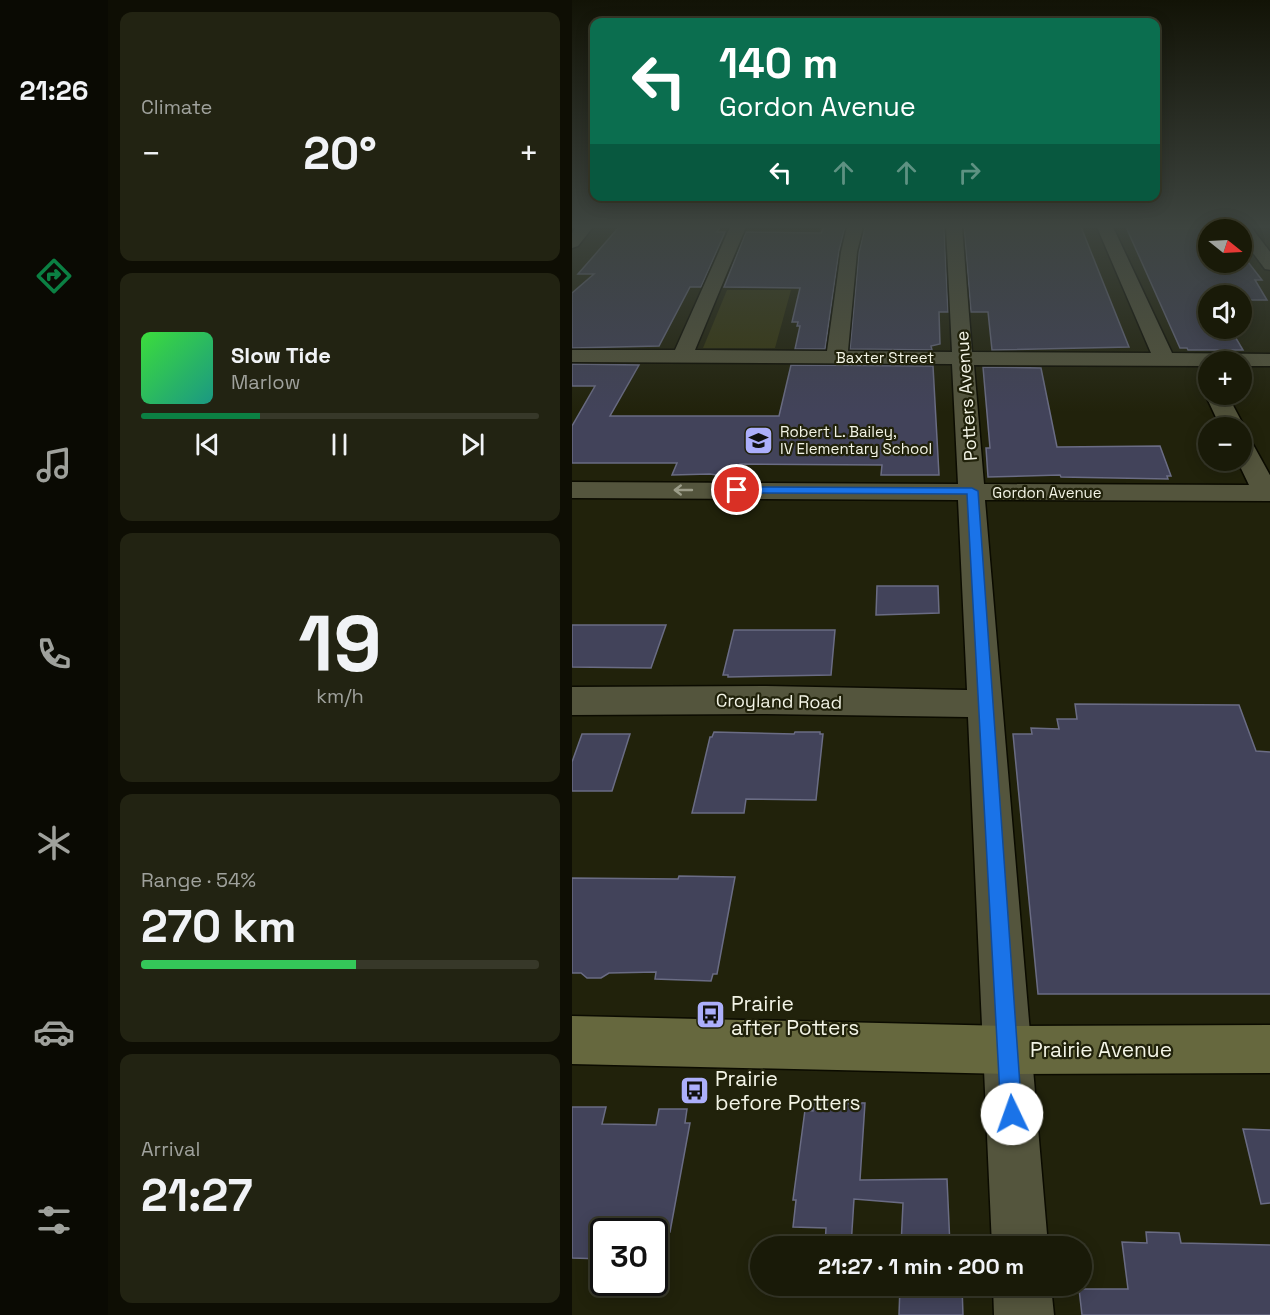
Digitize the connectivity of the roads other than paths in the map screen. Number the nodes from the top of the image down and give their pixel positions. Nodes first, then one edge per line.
1 (712, 288) edge
2 (845, 288) edge
3 (958, 288) edge
4 (1132, 288) edge
5 (572, 356) edge
6 (837, 356) junction
7 (682, 357) junction
8 (963, 358) junction
9 (1163, 359) junction
10 (1198, 360) edge
11 (1252, 360) edge
12 (1271, 360) edge
13 (1252, 464) edge
14 (572, 490) edge
15 (972, 491) junction
16 (1268, 493) edge
17 (572, 701) edge
18 (985, 704) junction
19 (572, 1040) edge
20 (1271, 1049) edge
21 (1008, 1050) junction
22 (1019, 1236) edge
23 (1023, 1296) edge
24 (1024, 1315) edge

1 - 7 street
2 - 6 street
3 - 8 street, Potters Avenue
4 - 9 street
5 - 7 street, Baxter Street
6 - 7 street, Baxter Street
6 - 8 street, Baxter Street
8 - 9 street, Baxter Street
8 - 15 street, Potters Avenue
9 - 10 street, Baxter Street
11 - 12 street, Baxter Street
13 - 16 street
15 -> 14 street, Gordon Avenue
15 - 16 street, Gordon Avenue
15 - 18 street, Potters Avenue
17 - 18 street, Croyland Road
18 - 21 street, Potters Avenue
19 - 21 street, Prairie Avenue
20 - 21 street, Prairie Avenue
21 - 22 street, Potters Avenue
23 - 24 street

